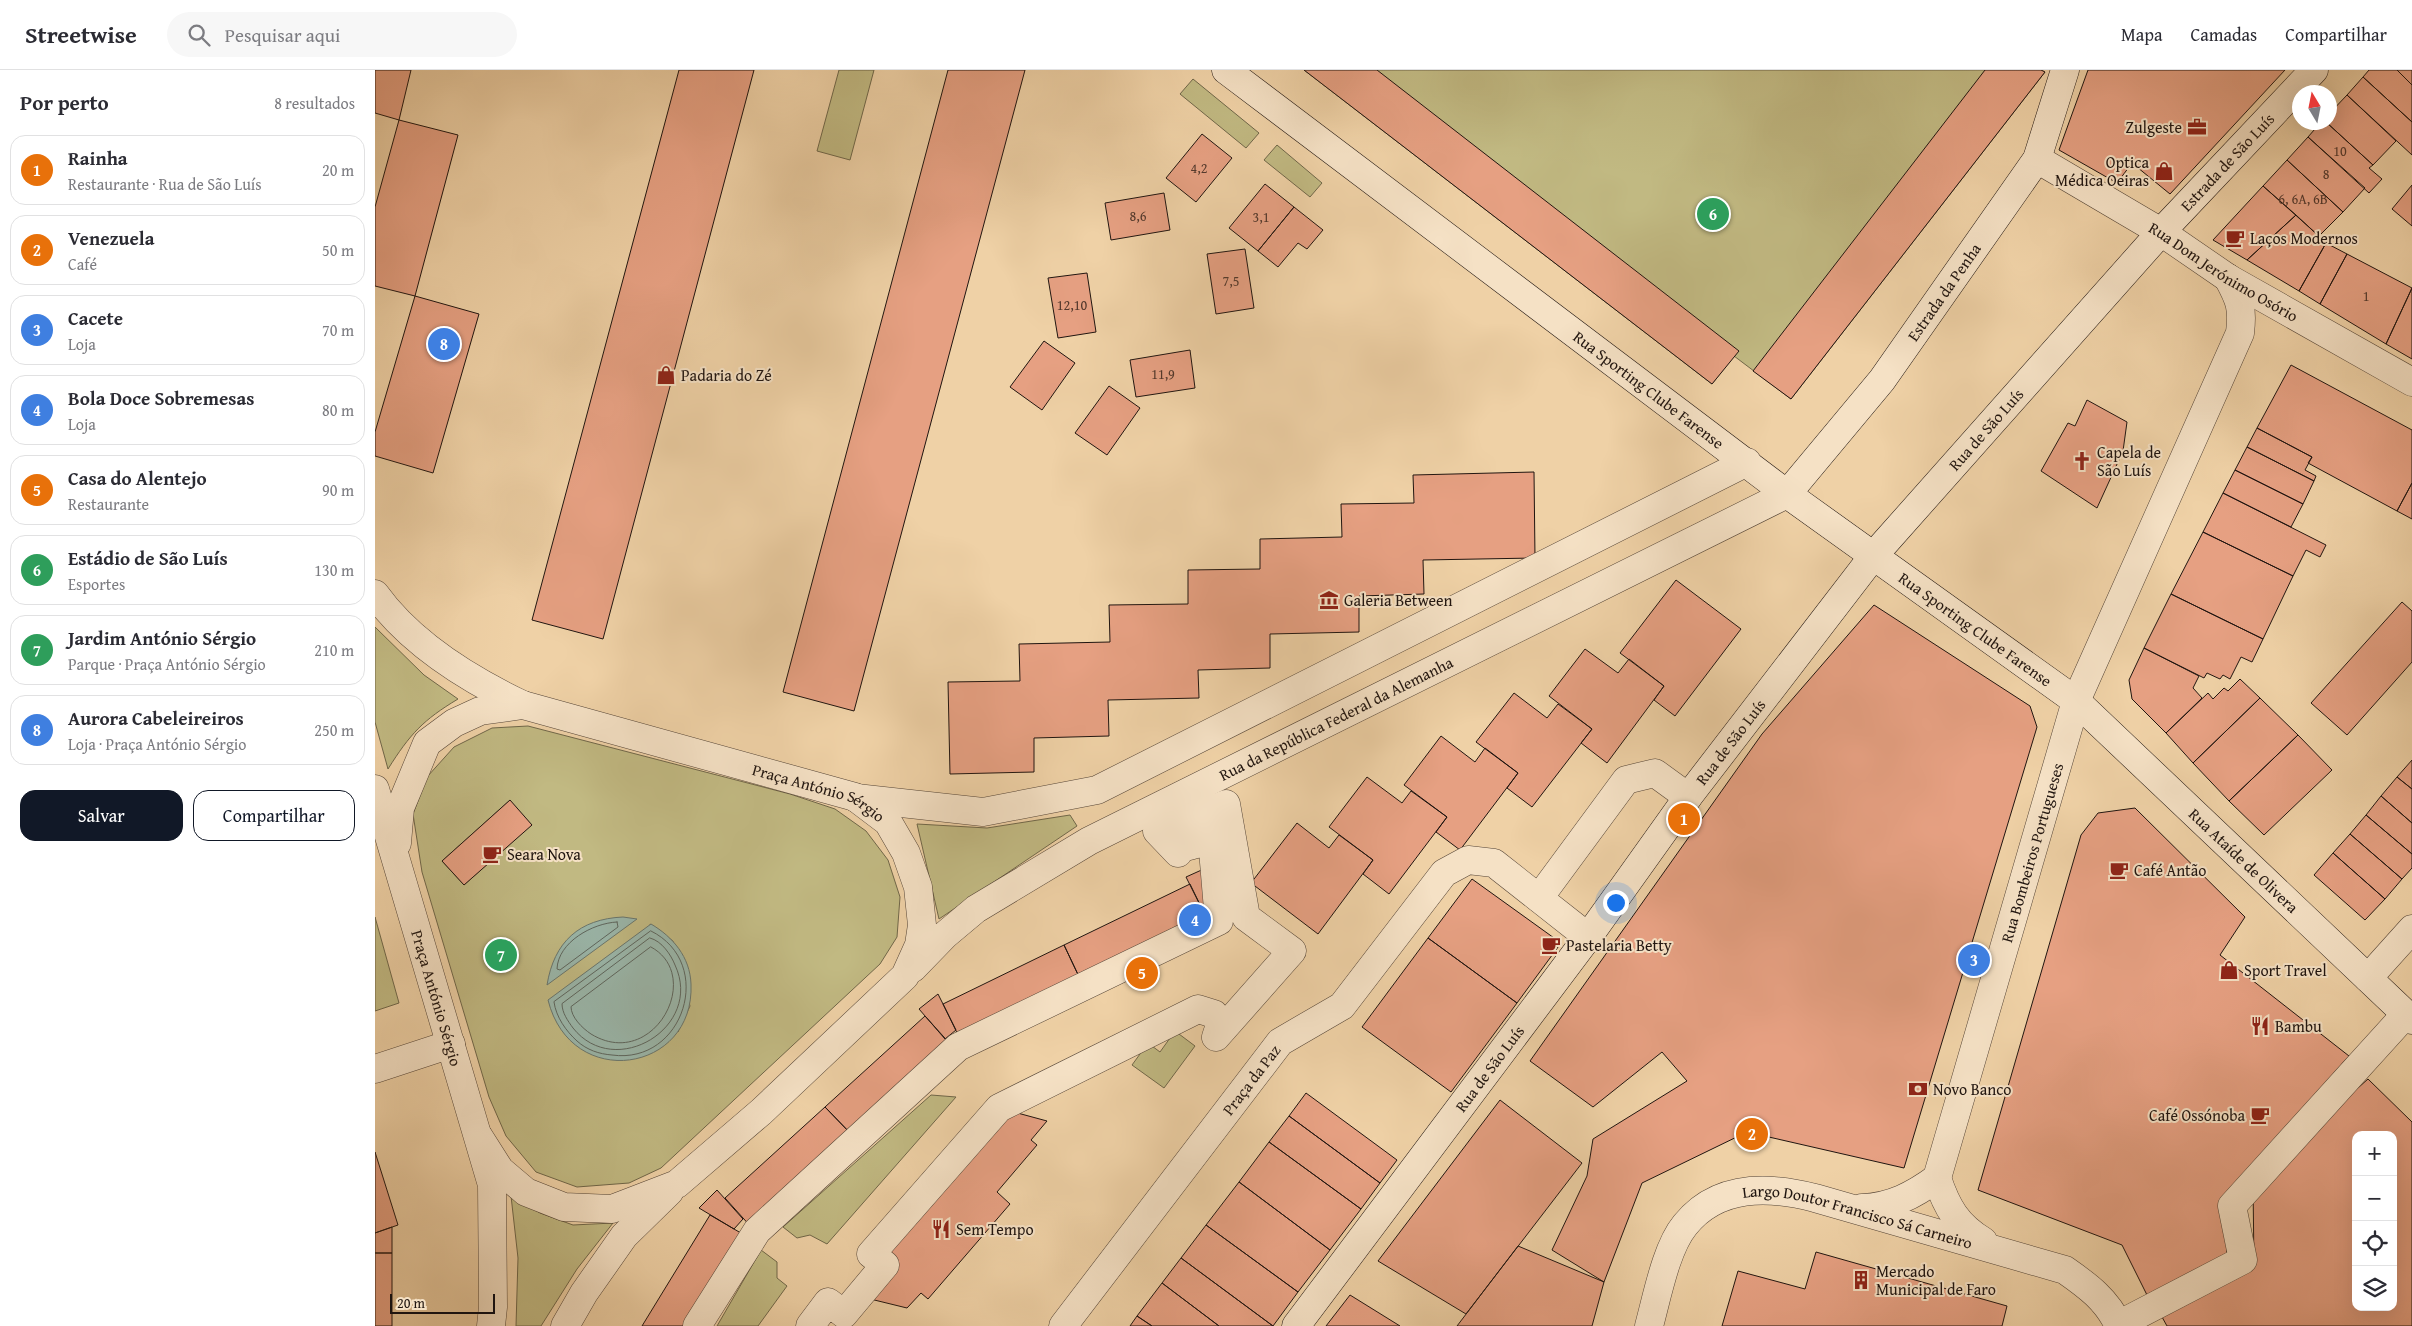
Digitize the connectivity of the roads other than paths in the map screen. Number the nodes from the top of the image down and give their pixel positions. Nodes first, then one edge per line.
1 (1226, 70) edge
2 (2065, 70) edge
3 (2314, 70) edge
4 (2037, 158) junction
5 (2161, 232) junction
6 (2228, 278) junction
7 (2412, 382) edge
8 (1747, 462) junction
9 (1787, 494) junction
10 (1874, 555) junction
11 (375, 594) edge
12 (2076, 701) junction
13 (523, 705) junction
14 (375, 790) edge
15 (1688, 797) junction
16 (855, 798) junction
17 (395, 857) junction
18 (1539, 898) junction
19 (2412, 929) edge
20 (1588, 937) junction
21 (905, 976) junction
22 (2368, 978) junction
23 (2409, 1017) edge
24 (451, 1044) junction
25 (375, 1069) edge
26 (479, 1137) junction
27 (1937, 1178) junction
28 (677, 1184) junction
29 (1850, 1208) junction
30 (1995, 1249) junction
31 (2118, 1325) edge
32 (491, 1326) edge
33 (565, 1326) edge
34 (697, 1326) edge
35 (810, 1326) edge
36 (1063, 1326) edge
37 (1296, 1326) edge
38 (1649, 1326) edge

1 - 8 street, Rua Sporting Clube Farense
2 - 4 street, Estrada da Penha
3 - 5 street, Estrada de São Luís
4 - 5 street, Rua Dom Jerónimo Osório
4 - 9 street, Estrada da Penha
5 - 6 street, Rua Dom Jerónimo Osório
5 - 10 street, Rua de São Luís
6 - 7 street, Rua Dom Jerónimo Osório
6 - 12 street
8 - 9 street, Rua Sporting Clube Farense
8 - 16 street
9 - 10 street, Rua Sporting Clube Farense
9 - 21 street, Rua da República Federal da Alemanha
10 - 12 street, Rua Sporting Clube Farense
10 - 15 street, Rua de São Luís
11 - 13 street, Praça António Sérgio
12 - 22 street, Rua Ataíde de Olivera
12 - 27 street, Rua Bombeiros Portugueses
13 - 16 street, Praça António Sérgio
13 - 17 street, Praça António Sérgio
14 - 17 street, Praça António Sérgio
15 - 18 street
15 - 20 street, Rua de São Luís
16 - 21 street, Praça António Sérgio
17 - 24 street, Praça António Sérgio
18 - 20 street, Praça da Paz
18 - 36 street, Praça da Paz
19 - 22 street
20 - 37 street, Rua de São Luís
21 - 28 street, Praça António Sérgio
22 - 23 street, Rua Ataíde de Olivera
23 - 31 street
24 - 25 street
24 - 26 street, Praça António Sérgio
26 - 28 street, Praça António Sérgio
26 - 32 street, Praça António Sérgio
27 - 29 street
27 - 30 street
28 - 33 street, Praça António Sérgio
29 - 30 street, Largo Doutor Francisco Sá Carneiro
29 - 38 street, Largo Doutor Francisco Sá Carneiro
30 - 31 street, Largo Doutor Francisco Sá Carneiro
34 - 35 street

